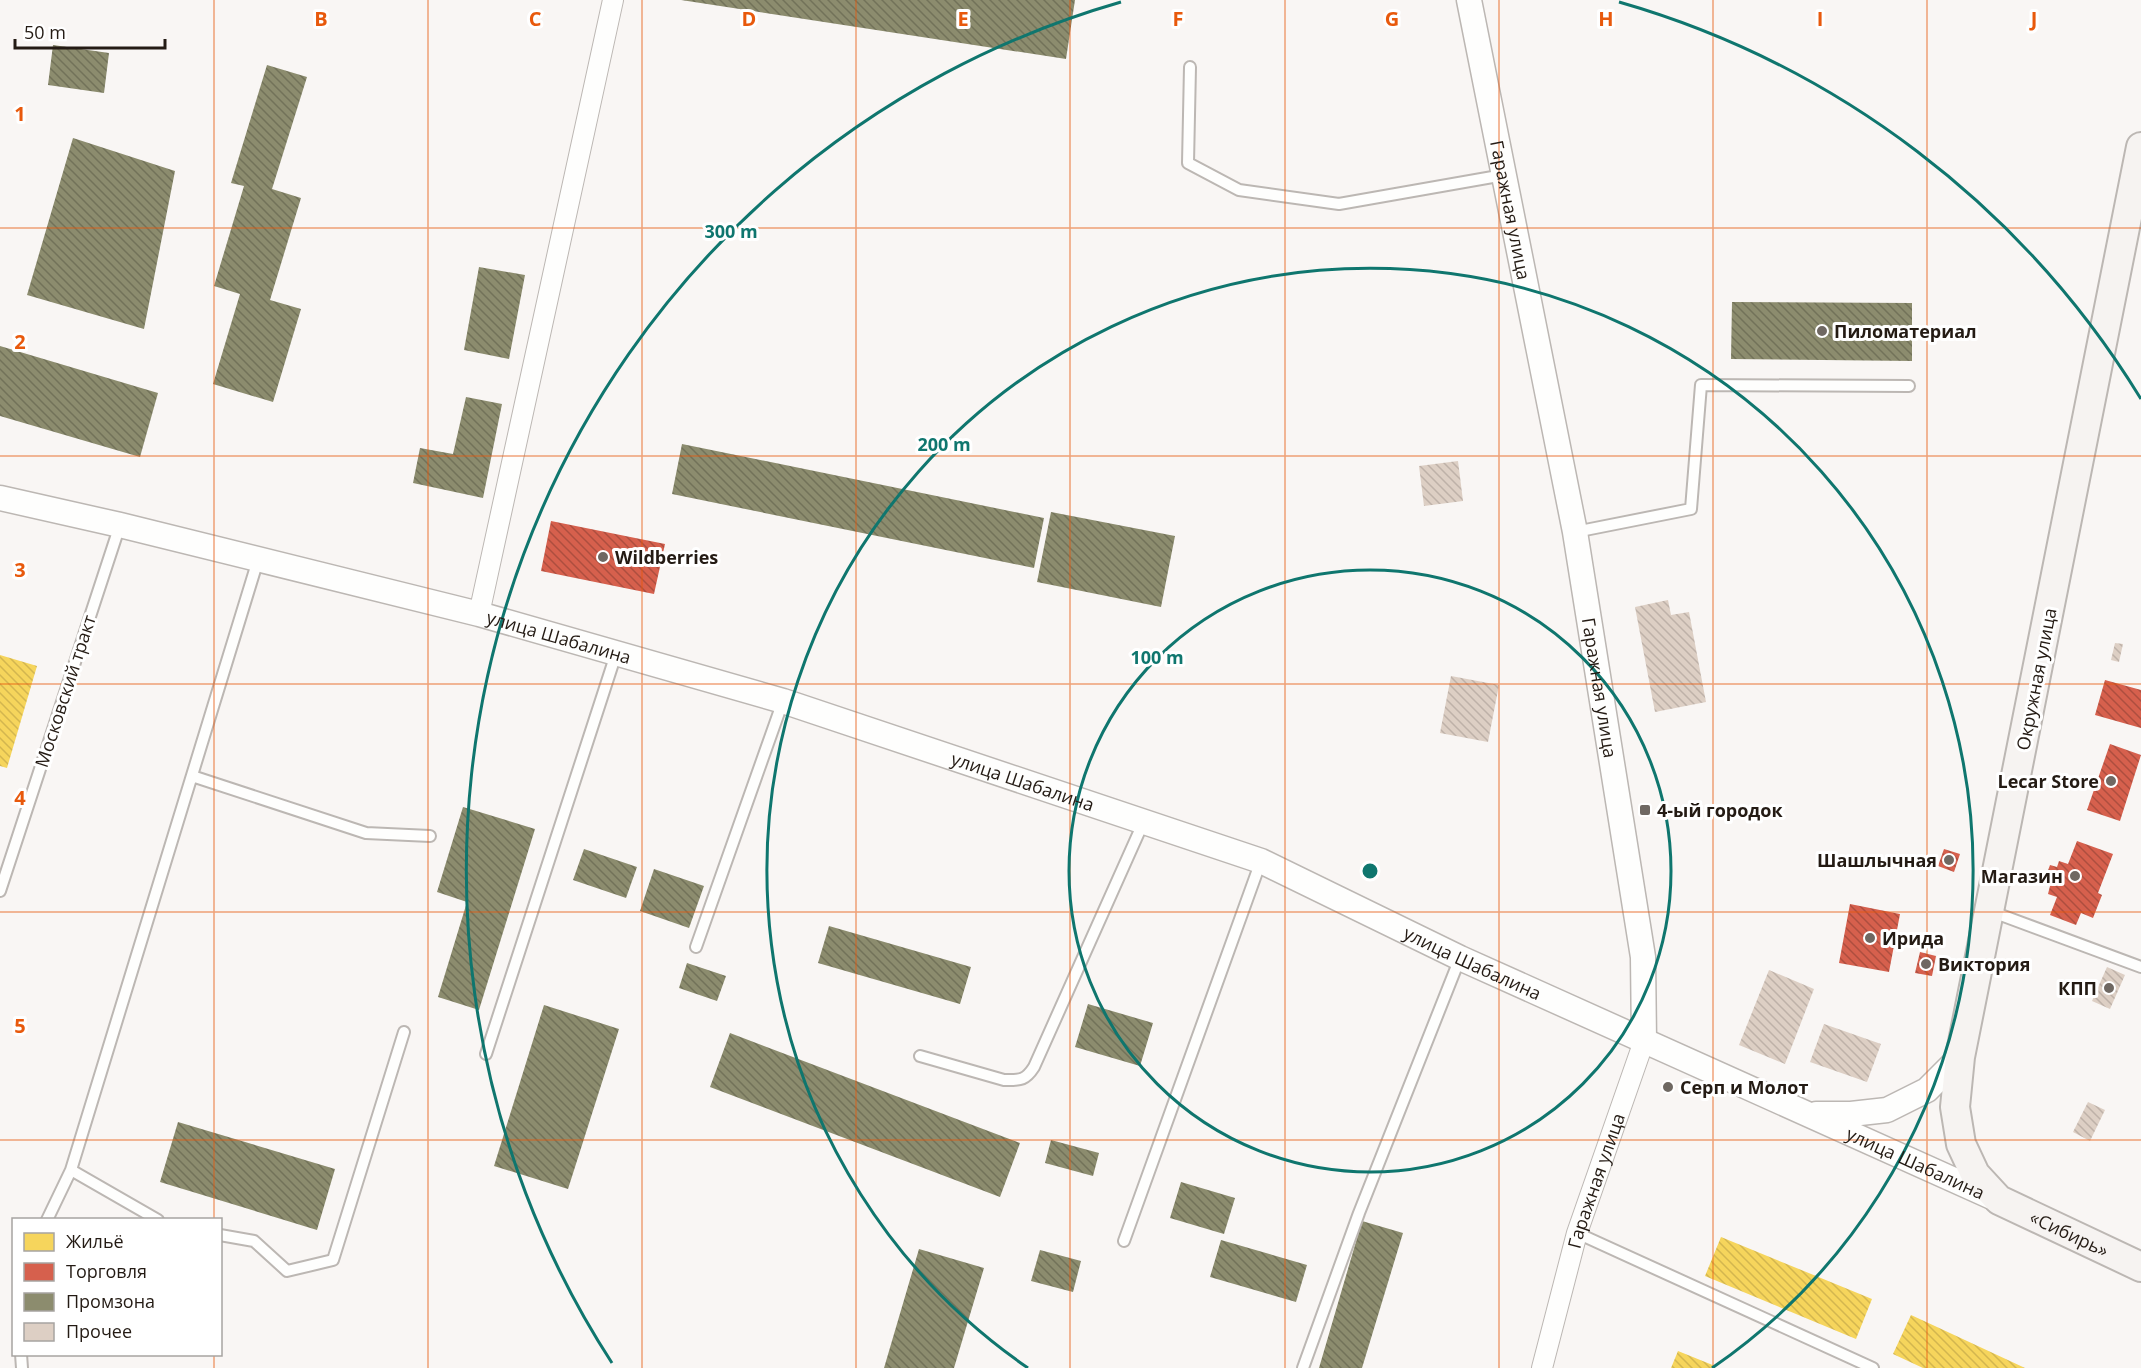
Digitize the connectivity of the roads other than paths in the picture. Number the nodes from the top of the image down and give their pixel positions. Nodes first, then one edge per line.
1 (613, 0) edge
2 (1469, 0) edge
3 (1190, 67) dead end
4 (2141, 147) edge
5 (1504, 175) junction
6 (1909, 386) dead end
7 (0, 498) edge
8 (120, 525) junction
9 (1575, 532) junction
10 (259, 559) junction
11 (480, 614) junction
12 (616, 654) junction
13 (783, 701) junction
14 (192, 776) junction
15 (1144, 821) junction
16 (430, 836) dead end
17 (1261, 861) junction
18 (0, 891) edge
19 (1990, 912) junction
20 (696, 947) dead end
21 (1460, 958) junction
22 (2141, 967) edge
23 (405, 1032) dead end
24 (1644, 1041) junction
25 (486, 1054) dead end
26 (920, 1056) dead end
27 (1960, 1057) junction
28 (1805, 1113) junction
29 (71, 1170) junction
30 (1999, 1200) junction
31 (48, 1218) edge
32 (155, 1218) edge
33 (1577, 1233) junction
34 (222, 1235) edge
35 (1124, 1241) dead end
36 (2141, 1267) edge
37 (1303, 1368) edge
38 (1542, 1368) edge
39 (1872, 1368) edge

1 - 11 street
2 - 5 street, Гаражная улица
3 - 5 lane
4 - 19 main road, Окружная улица
5 - 9 street, Гаражная улица
6 - 9 lane
7 - 8 street, улица Шабалина
8 - 10 street, улица Шабалина
8 - 18 lane, Московский тракт
9 - 24 street, Гаражная улица
10 - 11 street, улица Шабалина
10 - 14 lane
11 - 12 street, улица Шабалина
12 - 13 street, улица Шабалина
12 - 25 lane
13 - 15 street, улица Шабалина
13 - 20 lane
14 - 16 lane
14 - 29 lane
15 - 17 street, улица Шабалина
15 - 26 lane
17 - 21 street, улица Шабалина
17 - 35 lane
19 - 22 lane
19 - 27 main road, Окружная улица
21 - 24 street, улица Шабалина
21 - 37 lane
23 - 34 lane
24 - 28 street, улица Шабалина
24 - 33 street, Гаражная улица
27 - 28 street
27 - 30 main road, Окружная улица
28 - 30 street, улица Шабалина
29 - 31 lane
29 - 32 lane
30 - 36 main road, «Сибирь»
33 - 38 street, Гаражная улица
33 - 39 lane

